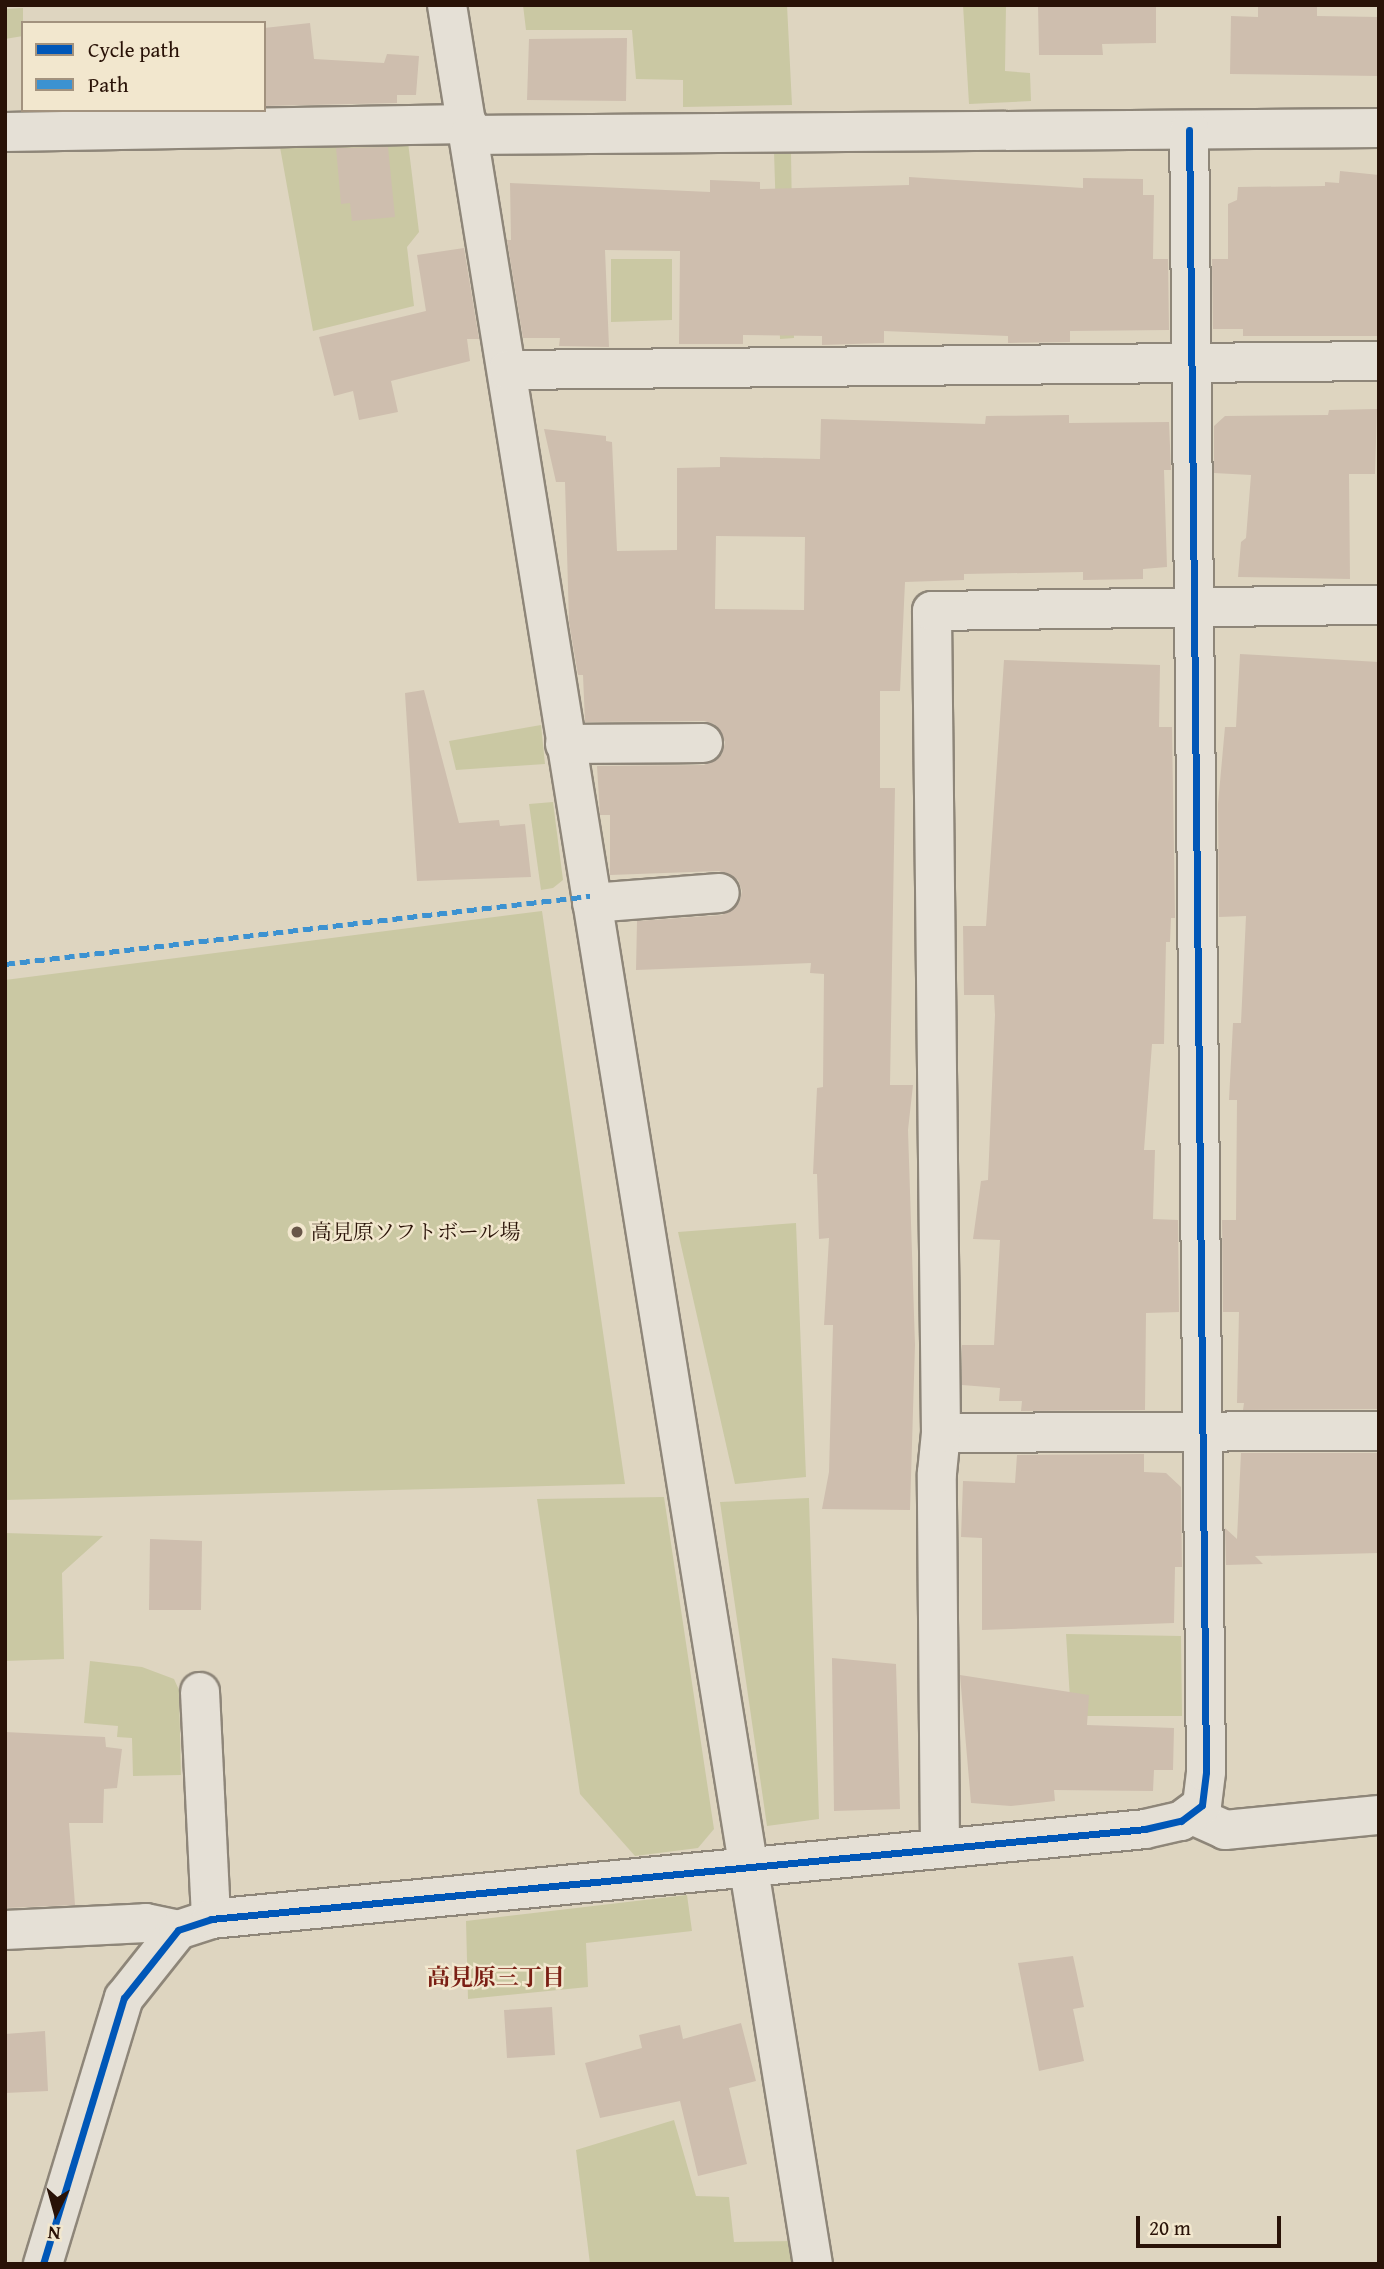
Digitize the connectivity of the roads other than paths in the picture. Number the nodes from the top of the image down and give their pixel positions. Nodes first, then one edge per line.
1 (447, 5) edge
2 (1379, 128) edge
3 (468, 130) junction
4 (1189, 130) junction
5 (5, 132) edge
6 (1379, 361) edge
7 (1190, 363) junction
8 (508, 370) junction
9 (1379, 605) edge
10 (1194, 608) junction
11 (703, 743) dead end
12 (565, 744) junction
13 (720, 892) dead end
14 (592, 903) junction
15 (1379, 1431) edge
16 (1203, 1432) junction
17 (941, 1433) junction
18 (200, 1692) dead end
19 (1192, 1815) junction
20 (1379, 1815) edge
21 (940, 1848) junction
22 (749, 1868) junction
23 (194, 1925) junction
24 (5, 1930) edge
25 (43, 2264) edge
26 (813, 2264) edge

1 - 3 street
2 - 4 street
3 - 4 street
3 - 5 street
3 - 8 street
4 - 7 street
6 - 7 street
7 - 8 street
7 - 10 street
8 - 12 street
9 - 10 street
10 - 16 street
10 - 17 street
11 - 12 street
12 - 14 street
13 - 14 street
14 - 22 street
15 - 16 street
16 - 17 street
16 - 19 street
17 - 21 street
18 - 23 street
19 - 20 street
19 - 21 street
21 - 22 street
22 - 23 street
22 - 26 street
23 - 24 street
23 - 25 street

